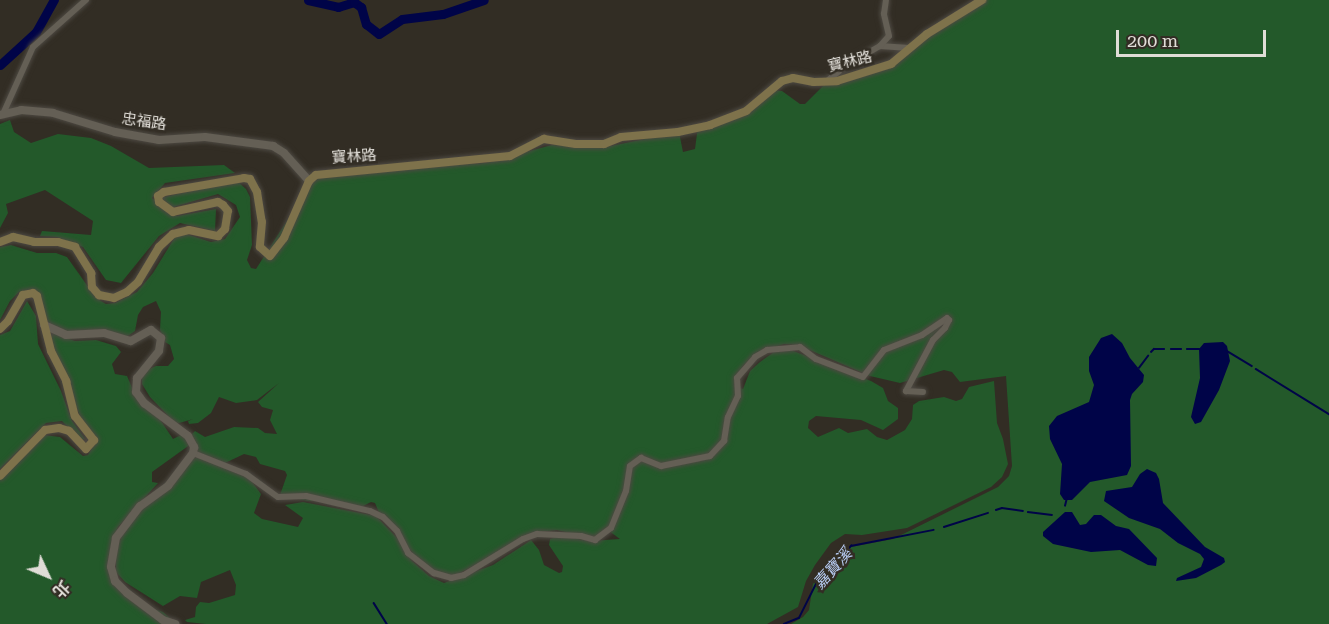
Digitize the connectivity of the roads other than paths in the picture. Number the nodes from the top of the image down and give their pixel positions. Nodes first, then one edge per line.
1 (86, 0) edge
2 (886, 0) edge
3 (982, 0) edge
4 (880, 46) junction
5 (909, 48) junction
6 (826, 82) junction
7 (2, 115) edge
8 (309, 181) junction
9 (0, 242) edge
10 (44, 325) junction
11 (0, 328) edge
12 (923, 392) dead end
13 (193, 453) junction
14 (0, 476) edge
15 (175, 624) edge

1 - 7 street
2 - 4 street
3 - 5 main road, 寶林路
4 - 5 street
4 - 6 street
5 - 6 main road, 寶林路
6 - 8 main road, 寶林路
7 - 8 street, 忠福路
8 - 9 main road
10 - 11 main road
10 - 13 street
10 - 14 main road
12 - 13 street
13 - 15 street

